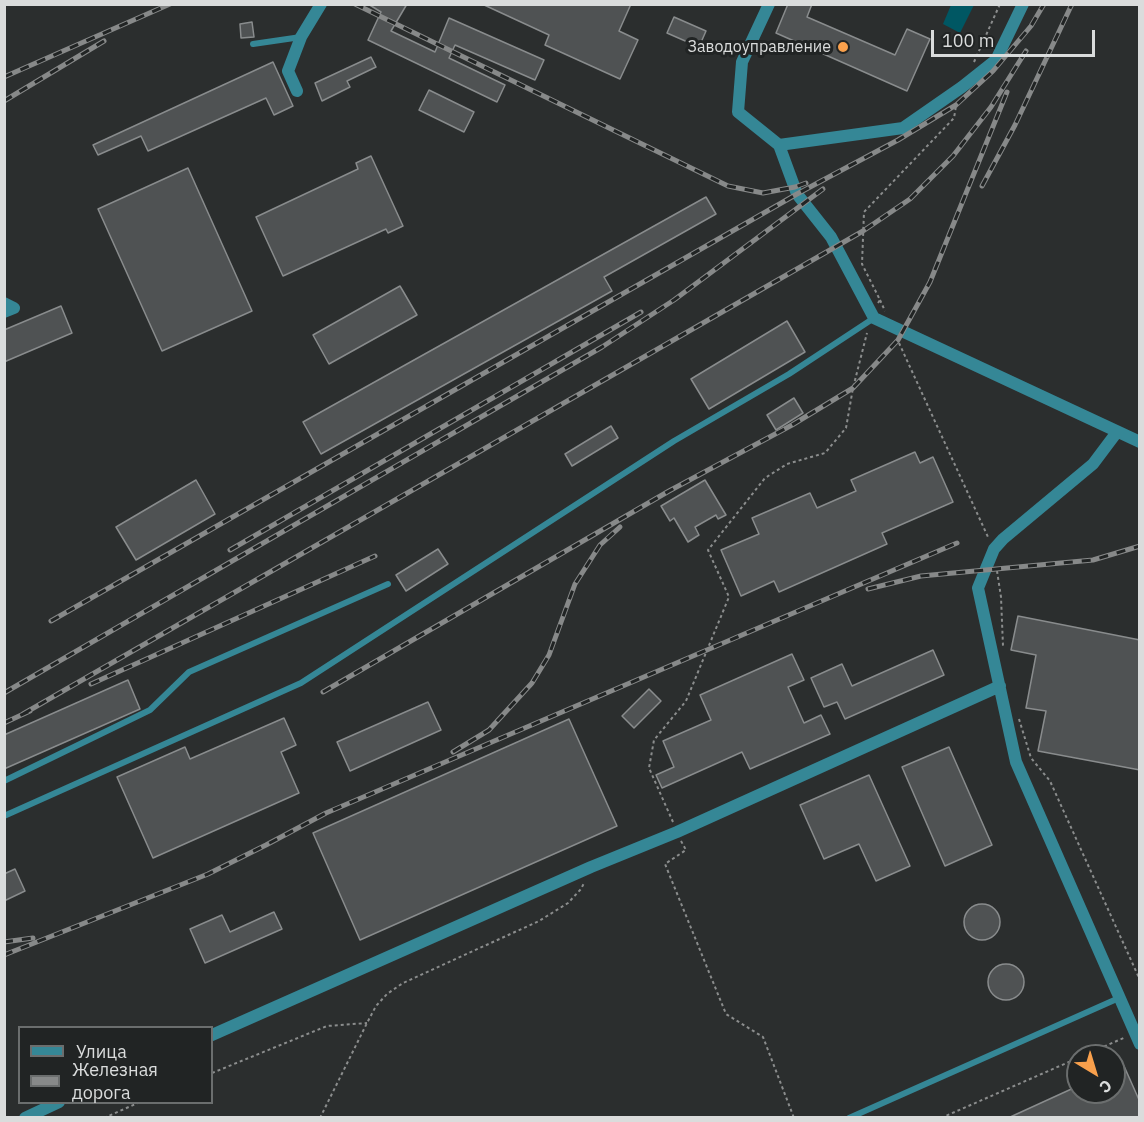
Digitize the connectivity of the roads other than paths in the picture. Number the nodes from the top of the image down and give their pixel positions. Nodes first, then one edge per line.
1 (321, 4) edge
2 (769, 4) edge
3 (1023, 4) edge
4 (301, 37) junction
5 (253, 44) dead end
6 (297, 91) dead end
7 (779, 145) junction
8 (4, 303) edge
9 (4, 312) edge
10 (874, 318) junction
11 (1117, 432) junction
12 (1140, 442) edge
13 (388, 584) dead end
14 (1000, 686) junction
15 (4, 782) edge
16 (4, 816) edge
17 (1119, 998) junction
18 (213, 1035) edge
19 (1137, 1039) edge
20 (55, 1104) edge
21 (25, 1118) edge
22 (849, 1118) edge

1 - 4 street
2 - 7 street
3 - 7 street
4 - 5 lane
4 - 6 street
7 - 10 street
8 - 9 street
10 - 11 street
10 - 16 lane
11 - 12 street
11 - 14 street
13 - 15 lane
14 - 17 street
14 - 18 street
17 - 19 street
17 - 22 lane
20 - 21 street

